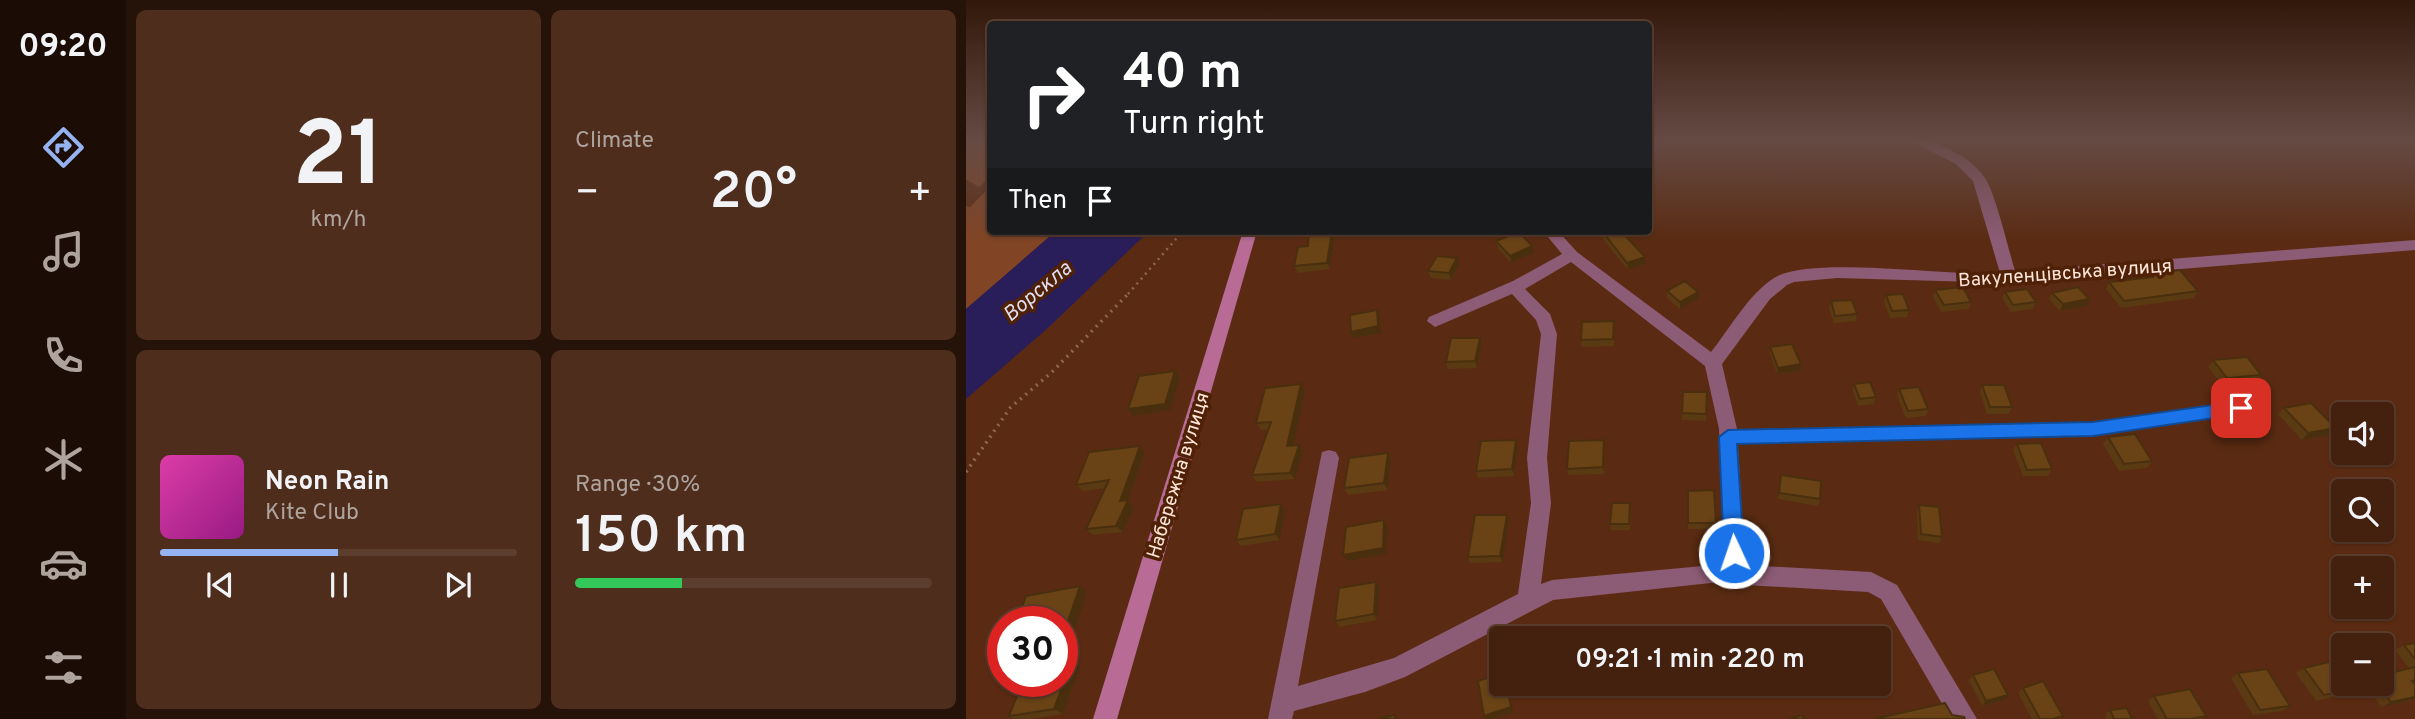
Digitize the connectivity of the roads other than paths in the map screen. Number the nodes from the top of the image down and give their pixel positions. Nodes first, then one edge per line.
1 (1974, 174) edge
2 (1249, 235) edge
3 (1553, 235) edge
4 (2415, 245) edge
5 (1572, 255) junction
6 (2009, 278) junction
7 (1514, 287) junction
8 (1435, 321) dead end
9 (1713, 363) junction
10 (2263, 404) dead end
11 (1728, 437) junction
12 (1329, 458) dead end
13 (1735, 574) junction
14 (1528, 600) junction
15 (1281, 710) edge
16 (1105, 719) edge
17 (1965, 719) edge

1 - 6 street
2 - 16 street, Набережна вулиця
3 - 5 street
4 - 6 street, Вакуленцівська вулиця
5 - 7 street
5 - 9 street
6 - 9 street, Вакуленцівська вулиця
7 - 8 street
7 - 14 street
9 - 11 street
10 - 11 lane
11 - 13 street
12 - 15 street
13 - 14 street
13 - 17 street
14 - 15 street

